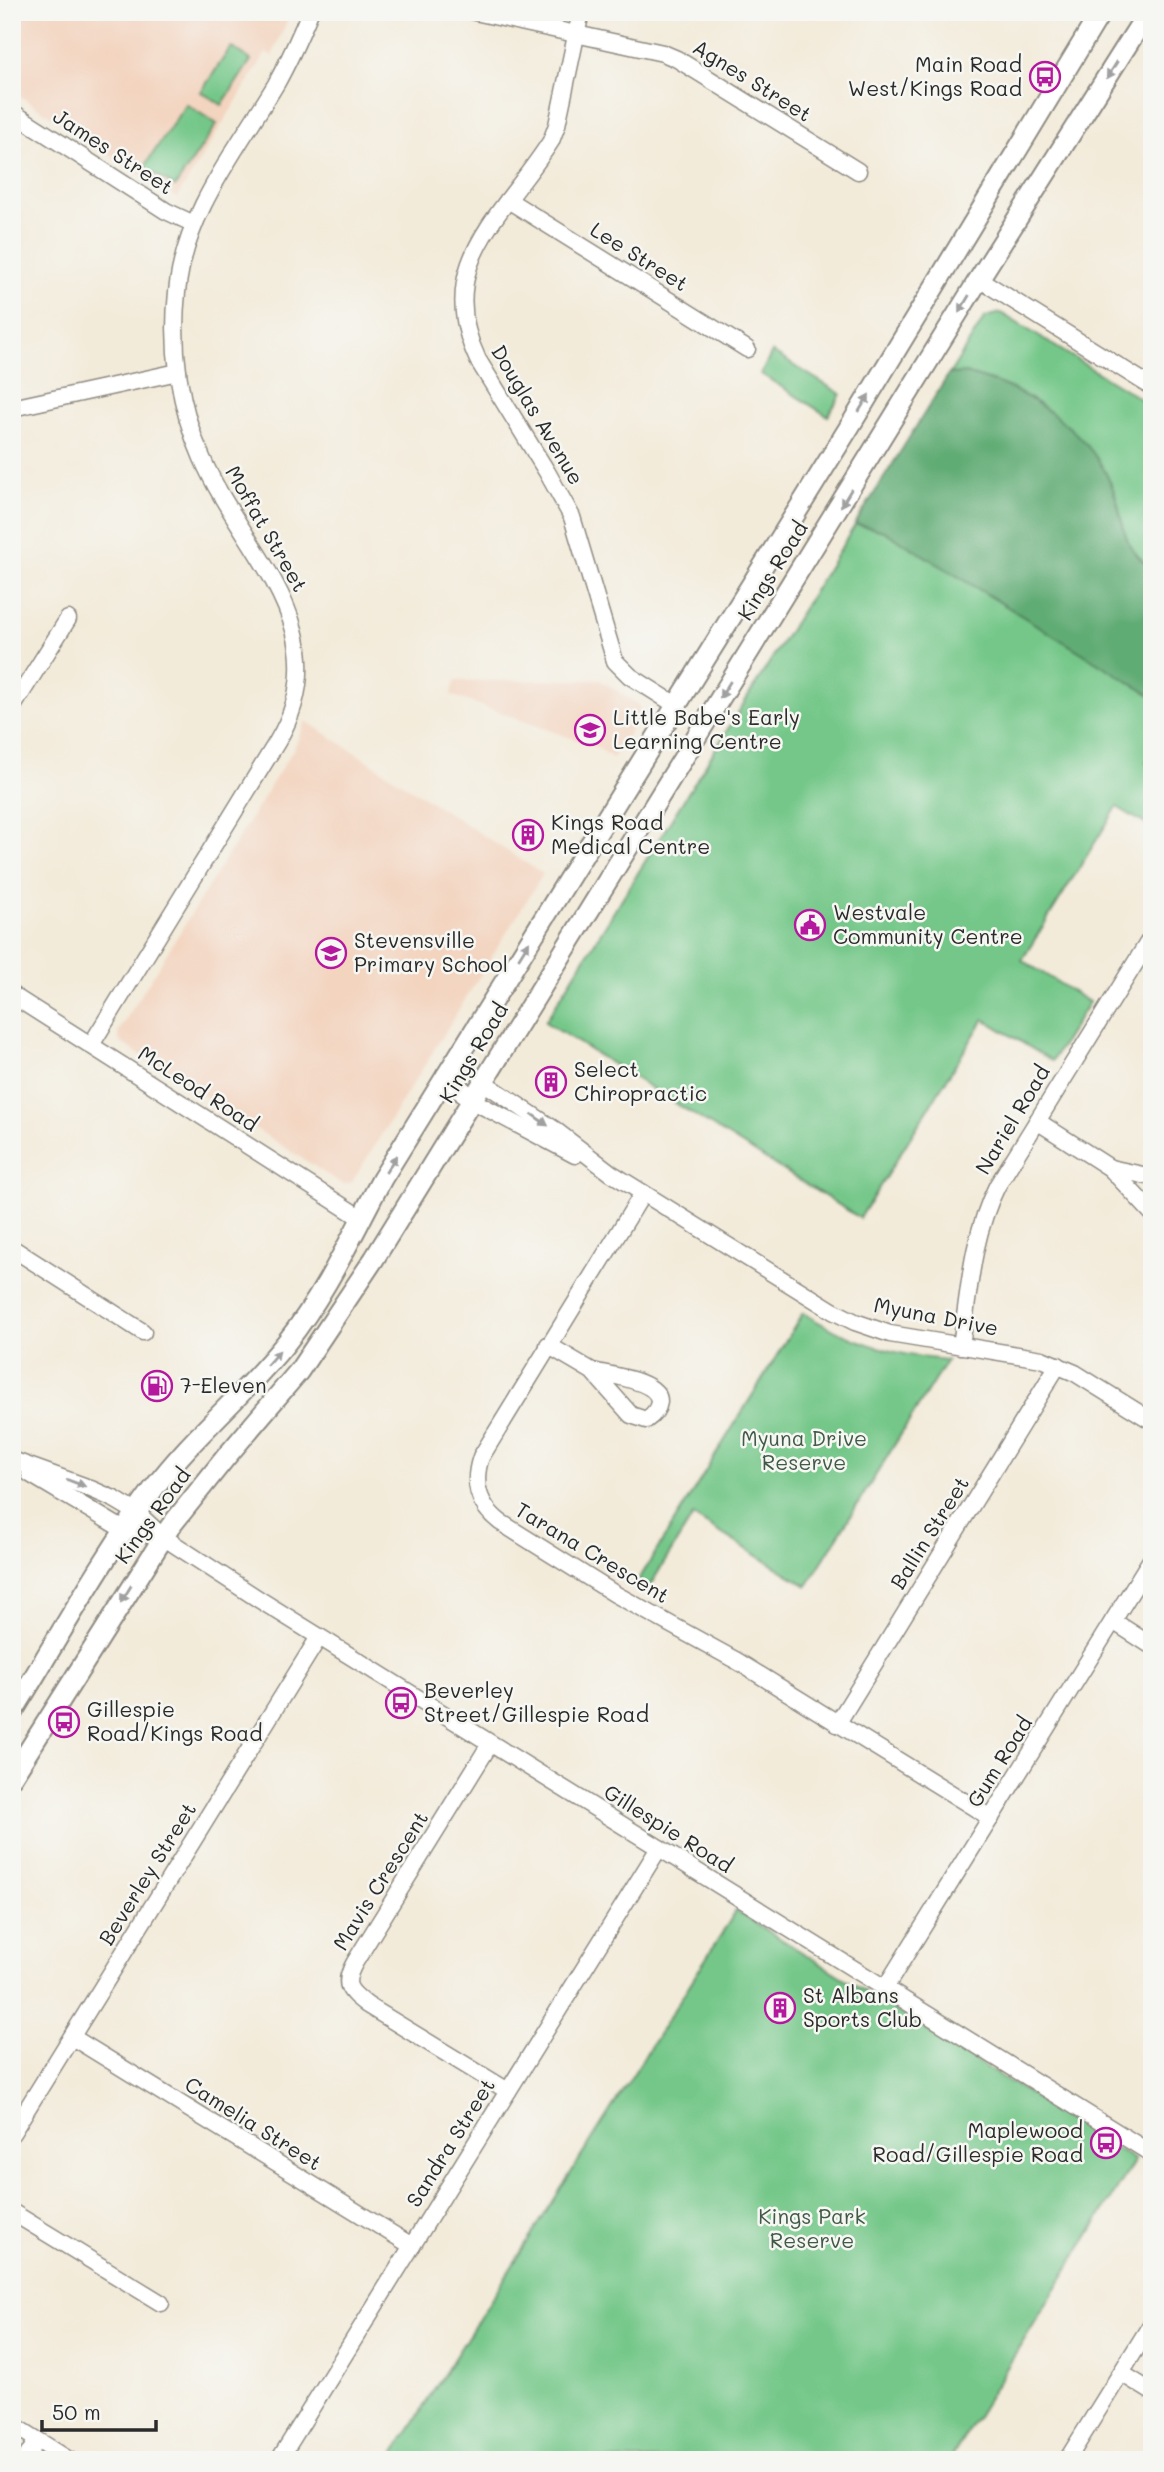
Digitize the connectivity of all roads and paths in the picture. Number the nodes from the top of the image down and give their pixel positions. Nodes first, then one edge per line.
1 (310, 12) edge
2 (475, 12) edge
3 (581, 12) edge
4 (1101, 12) edge
5 (1148, 12) edge
6 (576, 33) junction
7 (12, 112) edge
8 (858, 171) dead end
9 (508, 201) junction
10 (194, 224) junction
11 (950, 262) junction
12 (979, 279) junction
13 (747, 349) dead end
14 (178, 372) junction
15 (1152, 387) edge
16 (12, 408) edge
17 (68, 619) dead end
18 (676, 705) junction
19 (12, 708) edge
20 (704, 722) junction
21 (1152, 936) edge
22 (12, 995) edge
23 (90, 1045) junction
24 (446, 1076) junction
25 (483, 1082) junction
26 (473, 1101) junction
27 (1037, 1121) junction
28 (1110, 1168) junction
29 (611, 1173) junction
30 (1152, 1177) edge
31 (643, 1193) junction
32 (1152, 1213) edge
33 (361, 1218) junction
34 (12, 1248) edge
35 (143, 1332) dead end
36 (548, 1345) junction
37 (961, 1346) junction
38 (1058, 1365) junction
39 (592, 1371) dead end
40 (1152, 1421) edge
41 (12, 1462) edge
42 (136, 1512) junction
43 (124, 1530) junction
44 (163, 1537) junction
45 (1152, 1558) edge
46 (1112, 1621) junction
47 (319, 1637) junction
48 (1152, 1646) edge
49 (12, 1713) edge
50 (837, 1724) junction
51 (490, 1744) junction
52 (12, 1777) edge
53 (991, 1818) junction
54 (659, 1848) junction
55 (885, 1989) junction
56 (72, 2037) junction
57 (508, 2091) junction
58 (12, 2133) edge
59 (1152, 2154) edge
60 (12, 2212) edge
61 (412, 2246) junction
62 (161, 2303) dead end
63 (1152, 2323) edge
64 (1121, 2373) junction
65 (1152, 2392) edge
66 (12, 2424) edge
67 (37, 2440) junction
68 (25, 2460) edge
69 (69, 2460) edge
70 (279, 2460) edge
71 (1067, 2460) edge

1 - 10 street, Moffat Street
2 - 6 street, Agnes Street
3 - 6 street, Douglas Avenue
4 - 11 main road, Kings Road
5 -> 12 main road, Kings Road
6 - 8 street, Agnes Street
6 - 9 street, Douglas Avenue
7 - 10 street, James Street
9 - 13 street, Lee Street
9 - 18 street, Douglas Avenue
10 - 14 street, Moffat Street
11 - 12 main road
18 -> 11 main road, Kings Road
12 - 15 street
12 -> 20 main road, Kings Road
14 - 16 street
14 - 23 street, Moffat Street
17 - 19 street
18 - 20 main road
24 -> 18 main road, Kings Road
20 - 25 main road, Kings Road
21 - 27 street, Nariel Road
22 - 23 street, McLeod Road
23 - 33 street, McLeod Road
24 - 25 main road
24 - 26 main road
33 -> 24 main road, Kings Road
25 - 26 main road, Kings Road
25 -> 29 street, Myuna Drive
26 - 29 street, Myuna Drive
26 - 44 main road, Kings Road
27 - 28 street
27 - 37 street, Nariel Road
28 - 30 street
28 - 32 street
29 - 31 street, Myuna Drive
31 - 36 street, Tarana Crescent
31 - 37 street, Myuna Drive
42 -> 33 main road, Kings Road
34 - 35 street
36 - 39 street
36 - 50 street, Tarana Crescent
37 - 38 street, Myuna Drive
38 - 40 street, Myuna Drive
38 - 50 street, Ballin Street
41 -> 42 street, Gillespie Road
41 - 43 street, Gillespie Road
42 - 43 main road, Kings Road
42 - 44 street, Gillespie Road
43 - 44 street, Gillespie Road
43 - 49 main road, Kings Road
44 - 47 street, Gillespie Road
44 -> 52 main road, Kings Road
45 - 46 street, Gum Road
46 - 48 street
46 - 53 street, Gum Road
47 - 51 street, Gillespie Road
47 - 56 street, Beverley Street
50 - 53 street, Tarana Crescent
51 - 54 street, Gillespie Road
51 - 57 street, Mavis Crescent
53 - 55 street, Gum Road
54 - 55 street, Gillespie Road
54 - 57 street, Sandra Street
55 - 59 street, Gillespie Road
56 - 58 street, Beverley Street
56 - 61 street, Camelia Street
57 - 61 street, Sandra Street
60 - 62 street
61 - 70 street, Sandra Street
63 - 64 street
64 - 65 street
64 - 71 street
66 - 67 street
67 - 68 street
67 - 69 street

